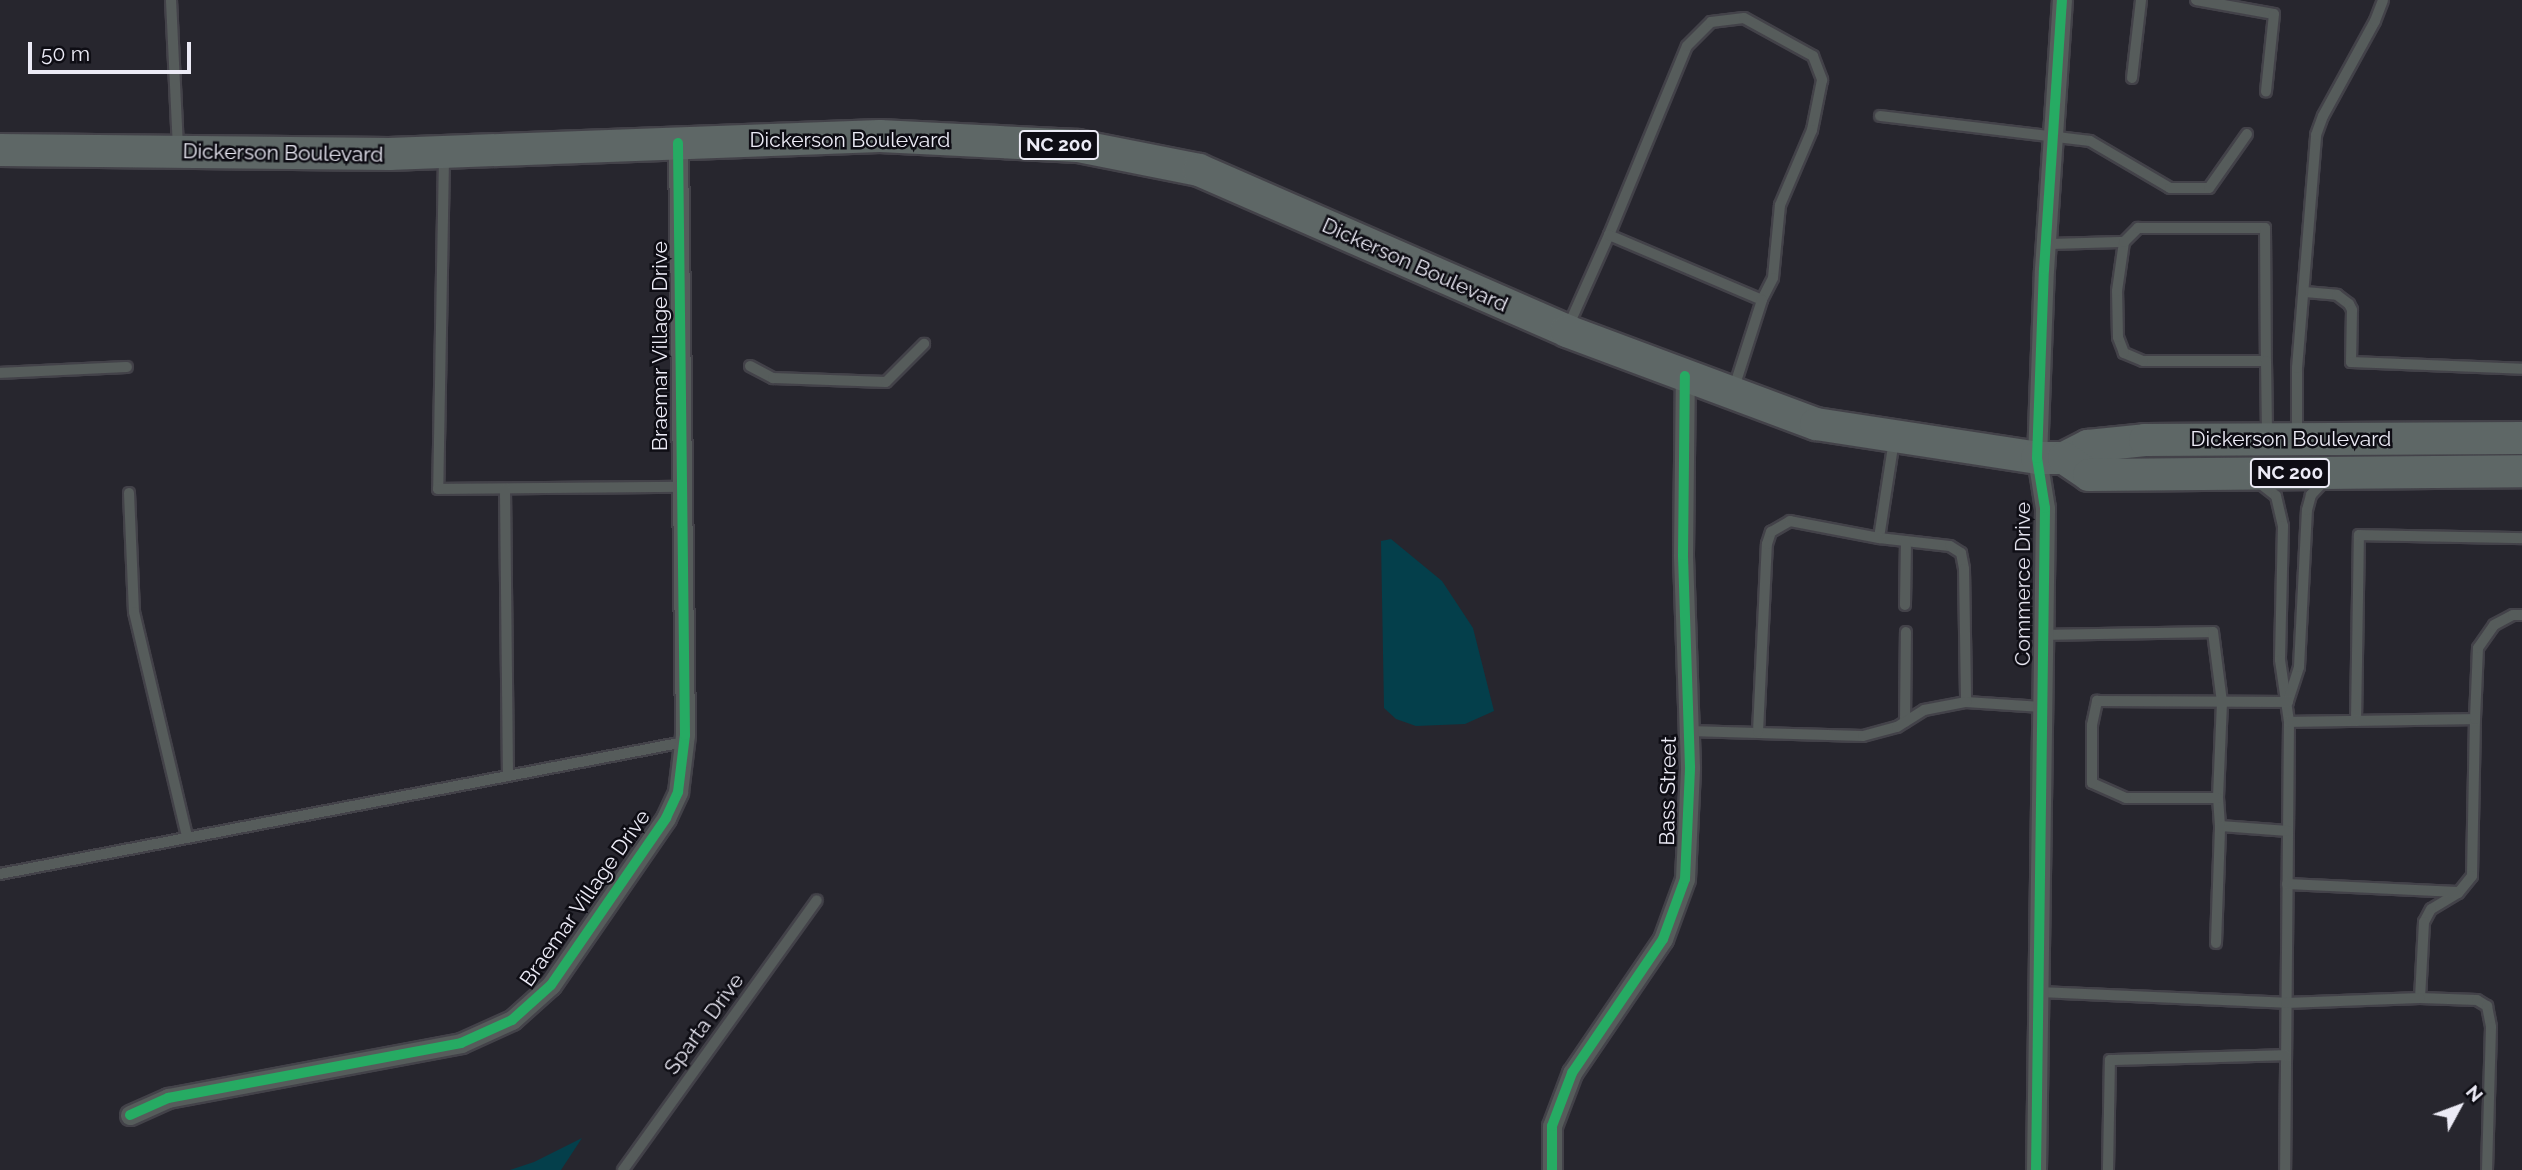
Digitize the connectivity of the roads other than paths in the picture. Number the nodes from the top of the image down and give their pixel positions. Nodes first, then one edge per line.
1 (171, 0) edge
2 (2062, 0) edge
3 (2141, 0) edge
4 (2196, 0) edge
5 (2383, 0) edge
6 (2132, 78) dead end
7 (2266, 92) dead end
8 (1880, 116) dead end
9 (2247, 134) dead end
10 (2052, 136) junction
11 (678, 143) junction
12 (0, 150) edge
13 (178, 152) junction
14 (444, 153) junction
15 (1609, 235) junction
16 (2124, 242) junction
17 (2046, 244) junction
18 (2305, 292) junction
19 (1762, 300) junction
20 (1567, 331) junction
21 (924, 345) dead end
22 (2266, 361) junction
23 (750, 366) dead end
24 (127, 367) dead end
25 (2522, 369) edge
26 (0, 373) edge
27 (1685, 376) junction
28 (1732, 394) junction
29 (1894, 436) junction
30 (2522, 438) edge
31 (2282, 439) junction
32 (2050, 458) junction
33 (2522, 471) edge
34 (2246, 473) junction
35 (2332, 473) junction
36 (680, 487) junction
37 (505, 489) junction
38 (129, 493) dead end
39 (1879, 538) junction
40 (2522, 538) edge
41 (1906, 541) junction
42 (1905, 605) dead end
43 (2522, 615) edge
44 (1906, 632) dead end
45 (2043, 635) junction
46 (1966, 702) junction
47 (2222, 702) junction
48 (2288, 702) junction
49 (2042, 707) junction
50 (2475, 719) junction
51 (2356, 721) junction
52 (1905, 722) junction
53 (2289, 722) junction
54 (1688, 732) junction
55 (1758, 732) junction
56 (684, 742) junction
57 (508, 774) junction
58 (2218, 798) junction
59 (2220, 826) junction
60 (2288, 831) junction
61 (187, 837) junction
62 (0, 874) edge
63 (2287, 884) junction
64 (2458, 892) junction
65 (817, 900) dead end
66 (2216, 943) dead end
67 (2039, 992) junction
68 (2420, 998) junction
69 (2286, 1003) junction
70 (2286, 1055) junction
71 (130, 1115) dead end
72 (623, 1170) edge
73 (1552, 1170) edge
74 (2036, 1170) edge
75 (2108, 1170) edge
76 (2285, 1170) edge
77 (2487, 1170) edge

1 - 13 lane
2 - 10 street, Commerce Drive
3 - 6 lane
4 - 7 lane
5 - 18 lane
8 - 10 lane
9 - 10 lane
10 - 17 street, Commerce Drive
11 - 14 main road, Dickerson Boulevard / NC 200
11 - 20 main road, Dickerson Boulevard / NC 200
11 - 36 street, Braemar Village Drive
12 - 13 main road, Dickerson Boulevard / NC 200
13 - 14 main road, Dickerson Boulevard / NC 200
14 - 37 lane
15 - 19 lane
15 - 19 lane
15 - 20 lane
16 - 17 lane
16 - 22 lane
16 - 22 lane
17 - 32 street, Commerce Drive
18 - 25 lane
18 - 31 lane
19 - 28 lane
20 - 27 main road, Dickerson Boulevard / NC 200
21 - 23 lane
22 - 31 lane
24 - 26 lane
27 - 28 main road, Dickerson Boulevard / NC 200
27 - 54 street, Bass Street
28 - 29 main road, Dickerson Boulevard / NC 200
29 - 32 main road, Dickerson Boulevard / NC 200
29 - 39 lane
30 - 31 main road, Dickerson Boulevard / NC 200
31 - 32 main road, Dickerson Boulevard / NC 200
32 - 34 main road, Dickerson Boulevard / NC 200
32 - 45 street, Commerce Drive
33 - 35 main road, Dickerson Boulevard / NC 200
34 - 35 main road, Dickerson Boulevard / NC 200
34 - 48 lane
35 - 48 lane
36 - 37 lane
36 - 56 street, Braemar Village Drive
37 - 57 lane
38 - 61 lane
39 - 41 lane
39 - 55 lane
40 - 51 lane
41 - 42 lane
41 - 46 lane
43 - 50 lane
44 - 52 lane
45 - 47 lane
45 - 49 street, Commerce Drive
46 - 49 lane
46 - 52 lane
47 - 48 lane
47 - 58 lane
47 - 58 lane
48 - 53 lane
49 - 67 street, Commerce Drive
50 - 51 lane
50 - 64 lane
51 - 53 lane
52 - 55 lane
53 - 60 lane
54 - 55 lane
54 - 73 street, Bass Street
56 - 57 lane
56 - 71 street, Braemar Village Drive
57 - 61 lane
58 - 59 lane
59 - 60 lane
59 - 66 lane
60 - 63 lane
61 - 62 lane
63 - 64 lane
63 - 69 lane
64 - 68 lane
65 - 72 lane, Sparta Drive
67 - 69 lane
67 - 74 street, Commerce Drive
68 - 69 lane
68 - 77 lane
69 - 70 lane
70 - 75 lane
70 - 76 lane

